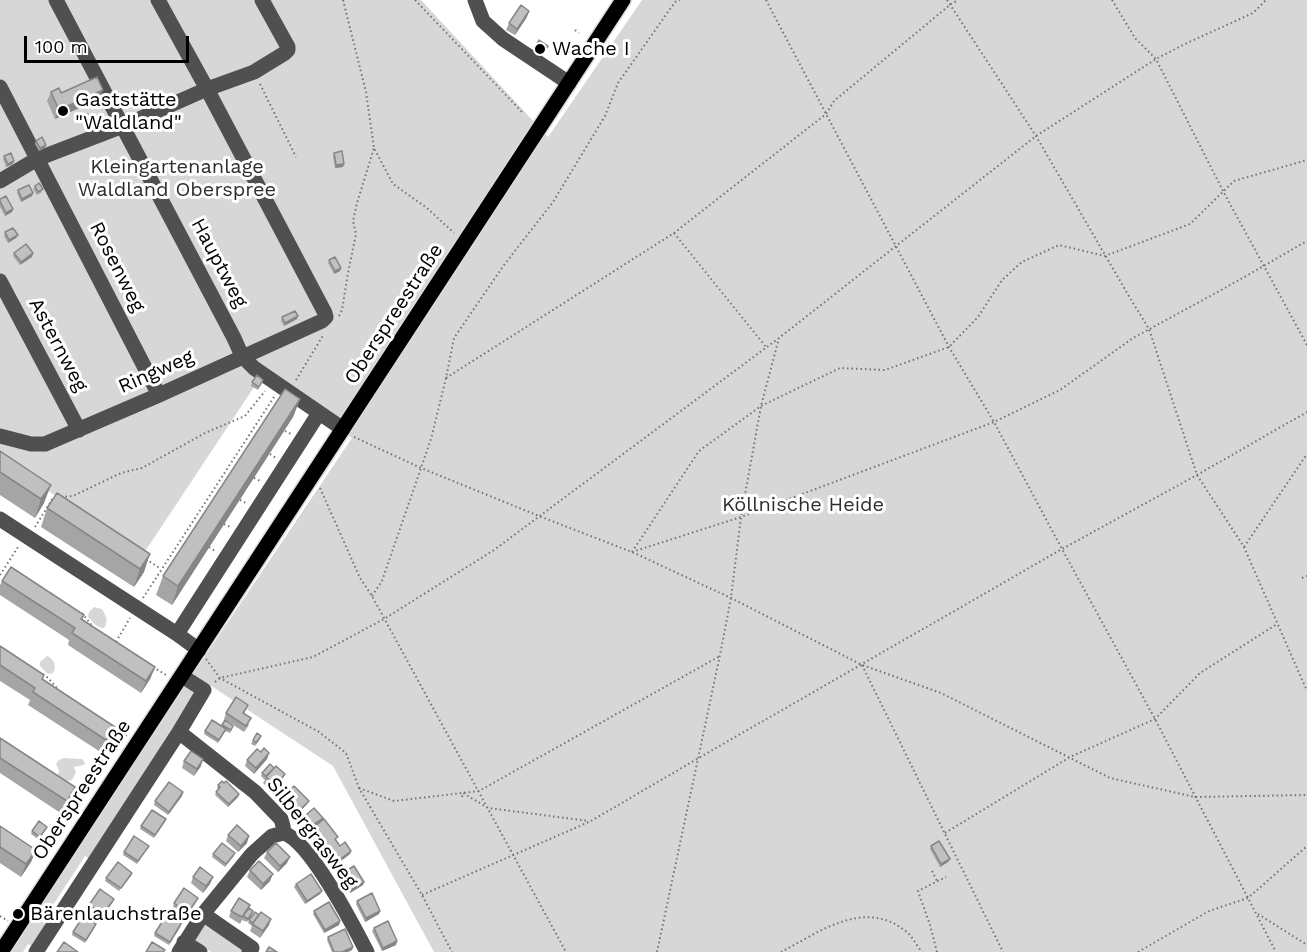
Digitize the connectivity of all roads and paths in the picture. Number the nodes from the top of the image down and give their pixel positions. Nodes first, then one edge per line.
1 (56, 0) edge
2 (158, 0) edge
3 (262, 0) edge
4 (342, 0) edge
5 (415, 0) edge
6 (476, 0) edge
7 (624, 0) edge
8 (680, 0) edge
9 (766, 0) edge
10 (947, 0) edge
11 (958, 0) edge
12 (1112, 0) edge
13 (1266, 0) edge
14 (951, 4) junction
15 (1156, 59) junction
16 (254, 72) junction
17 (568, 83) junction
18 (0, 87) edge
19 (207, 89) junction
20 (523, 113) dead end
21 (826, 114) junction
22 (123, 126) junction
23 (1036, 136) junction
24 (374, 148) junction
25 (296, 157) dead end
26 (37, 159) junction
27 (1307, 160) edge
28 (0, 181) edge
29 (1223, 191) junction
30 (674, 233) junction
31 (457, 235) dead end
32 (1307, 241) edge
33 (896, 245) junction
34 (1105, 256) junction
35 (1264, 267) junction
36 (0, 281) edge
37 (331, 319) junction
38 (1149, 329) junction
39 (324, 333) dead end
40 (779, 338) junction
41 (1307, 345) edge
42 (766, 347) junction
43 (949, 347) junction
44 (242, 356) junction
45 (446, 378) junction
46 (280, 387) junction
47 (159, 395) junction
48 (760, 406) junction
49 (1307, 412) edge
50 (320, 413) junction
51 (994, 422) junction
52 (343, 429) junction
53 (79, 430) junction
54 (0, 436) edge
55 (1307, 454) edge
56 (421, 468) junction
57 (314, 474) junction
58 (1197, 475) junction
59 (53, 498) junction
60 (63, 505) edge
61 (539, 516) junction
62 (741, 517) junction
63 (0, 519) edge
64 (28, 534) junction
65 (1244, 547) junction
66 (1062, 549) junction
67 (632, 552) junction
68 (142, 556) edge
69 (162, 569) junction
70 (0, 575) edge
71 (1307, 576) edge
72 (1302, 578) dead end
73 (372, 596) junction
74 (731, 598) junction
75 (136, 608) junction
76 (75, 609) edge
77 (384, 619) junction
78 (1277, 624) junction
79 (96, 630) edge
80 (177, 634) junction
81 (120, 645) edge
82 (199, 650) junction
83 (720, 655) junction
84 (862, 665) junction
85 (152, 667) edge
86 (40, 673) edge
87 (220, 678) junction
88 (180, 679) junction
89 (1307, 691) edge
90 (53, 693) edge
91 (1155, 719) junction
92 (113, 727) edge
93 (179, 732) junction
94 (137, 743) junction
95 (1070, 757) junction
96 (697, 759) junction
97 (65, 782) edge
98 (359, 788) junction
99 (479, 791) junction
100 (463, 795) junction
101 (1307, 795) edge
102 (1195, 797) junction
103 (98, 804) junction
104 (488, 808) junction
105 (591, 821) junction
106 (945, 833) junction
107 (284, 834) junction
108 (25, 844) edge
109 (1307, 846) edge
110 (514, 855) junction
111 (58, 866) junction
112 (932, 871) dead end
113 (946, 877) dead end
114 (938, 881) junction
115 (422, 895) junction
116 (1248, 898) junction
117 (1255, 912) junction
118 (203, 914) junction
119 (1307, 945) edge
120 (182, 947) edge
121 (1, 952) edge
122 (36, 952) edge
123 (200, 952) edge
124 (249, 952) edge
125 (367, 952) edge
126 (452, 952) edge
127 (566, 952) edge
128 (657, 952) edge
129 (781, 952) edge
130 (922, 952) edge
131 (937, 952) edge
132 (1003, 952) edge
133 (1138, 952) edge
134 (1276, 952) edge

1 - 22 street, Hauptweg
2 - 19 street
3 - 16 street
4 - 24 path
5 - 20 path
6 - 17 street
7 - 17 main road, Oberspreestraße
8 - 45 path
9 - 21 path
10 - 14 path
11 - 14 path
12 - 15 path
13 - 15 path
14 - 21 path
14 - 23 path
15 - 23 path
15 - 29 path
16 - 19 street
16 - 25 path
17 - 52 main road, Oberspreestraße
18 - 26 street, Rosenweg
19 - 22 street
19 - 37 street
21 - 30 path
21 - 33 path
22 - 26 street
22 - 44 street, Hauptweg
23 - 33 path
23 - 34 path
24 - 31 path
24 - 37 path
26 - 28 street
26 - 47 street, Rosenweg
27 - 29 path
29 - 34 path
29 - 35 path
30 - 42 path
30 - 45 path
32 - 35 path
33 - 40 path
33 - 43 path
34 - 38 path
34 - 43 path
35 - 38 path
35 - 41 path
36 - 53 street, Asternweg
37 - 44 street, Ringweg
38 - 51 path
38 - 58 path
39 - 46 path
40 - 42 path
40 - 48 path
42 - 61 path
43 - 48 path
43 - 51 path
44 - 46 street
44 - 47 street, Ringweg
45 - 56 path
46 - 50 street
46 - 59 path
46 - 69 path
47 - 53 street, Ringweg
48 - 62 path
48 - 67 path
49 - 58 path
50 - 52 street
50 - 80 street
51 - 62 path
51 - 66 path
52 - 56 path
52 - 57 main road, Oberspreestraße
53 - 54 street, Ringweg
55 - 65 path
56 - 61 path
56 - 73 path
57 - 73 path
57 - 82 main road, Oberspreestraße
58 - 65 path
58 - 66 path
59 - 60 path
59 - 64 path
61 - 67 path
61 - 77 path
62 - 67 path
62 - 74 path
63 - 64 street
64 - 70 path
64 - 75 street
65 - 78 path
66 - 84 path
66 - 91 path
67 - 74 path
68 - 69 path
69 - 75 path
71 - 72 path
73 - 77 path
74 - 83 path
74 - 84 path
75 - 80 street
75 - 81 path
76 - 79 path
77 - 87 path
77 - 99 path
78 - 89 path
78 - 91 path
80 - 82 street
82 - 87 path
82 - 88 main road, Oberspreestraße
83 - 96 path
83 - 99 path
84 - 95 path
84 - 96 path
84 - 106 path
85 - 88 path
86 - 90 path
87 - 98 path
88 - 93 street
88 - 94 main road, Oberspreestraße
91 - 95 path
91 - 102 path
92 - 94 path
93 - 107 street, Silbergrasweg
93 - 122 street
94 - 103 main road, Oberspreestraße
95 - 102 path
95 - 106 path
96 - 105 path
96 - 128 path
97 - 103 path
98 - 100 path
98 - 115 path
99 - 100 path
99 - 104 path
100 - 104 path
101 - 102 path
102 - 116 path
103 - 111 main road, Oberspreestraße
104 - 105 path
104 - 110 path
105 - 110 path
106 - 132 path
107 - 118 street
107 - 125 street, Silbergrasweg
108 - 111 path
109 - 116 path
110 - 115 path
110 - 127 path
111 - 121 main road, Oberspreestraße
112 - 114 path
113 - 114 path
114 - 131 path
115 - 126 path
116 - 117 path
116 - 133 path
117 - 119 path
117 - 134 path
118 - 120 street
118 - 124 street
120 - 123 street
129 - 130 path

